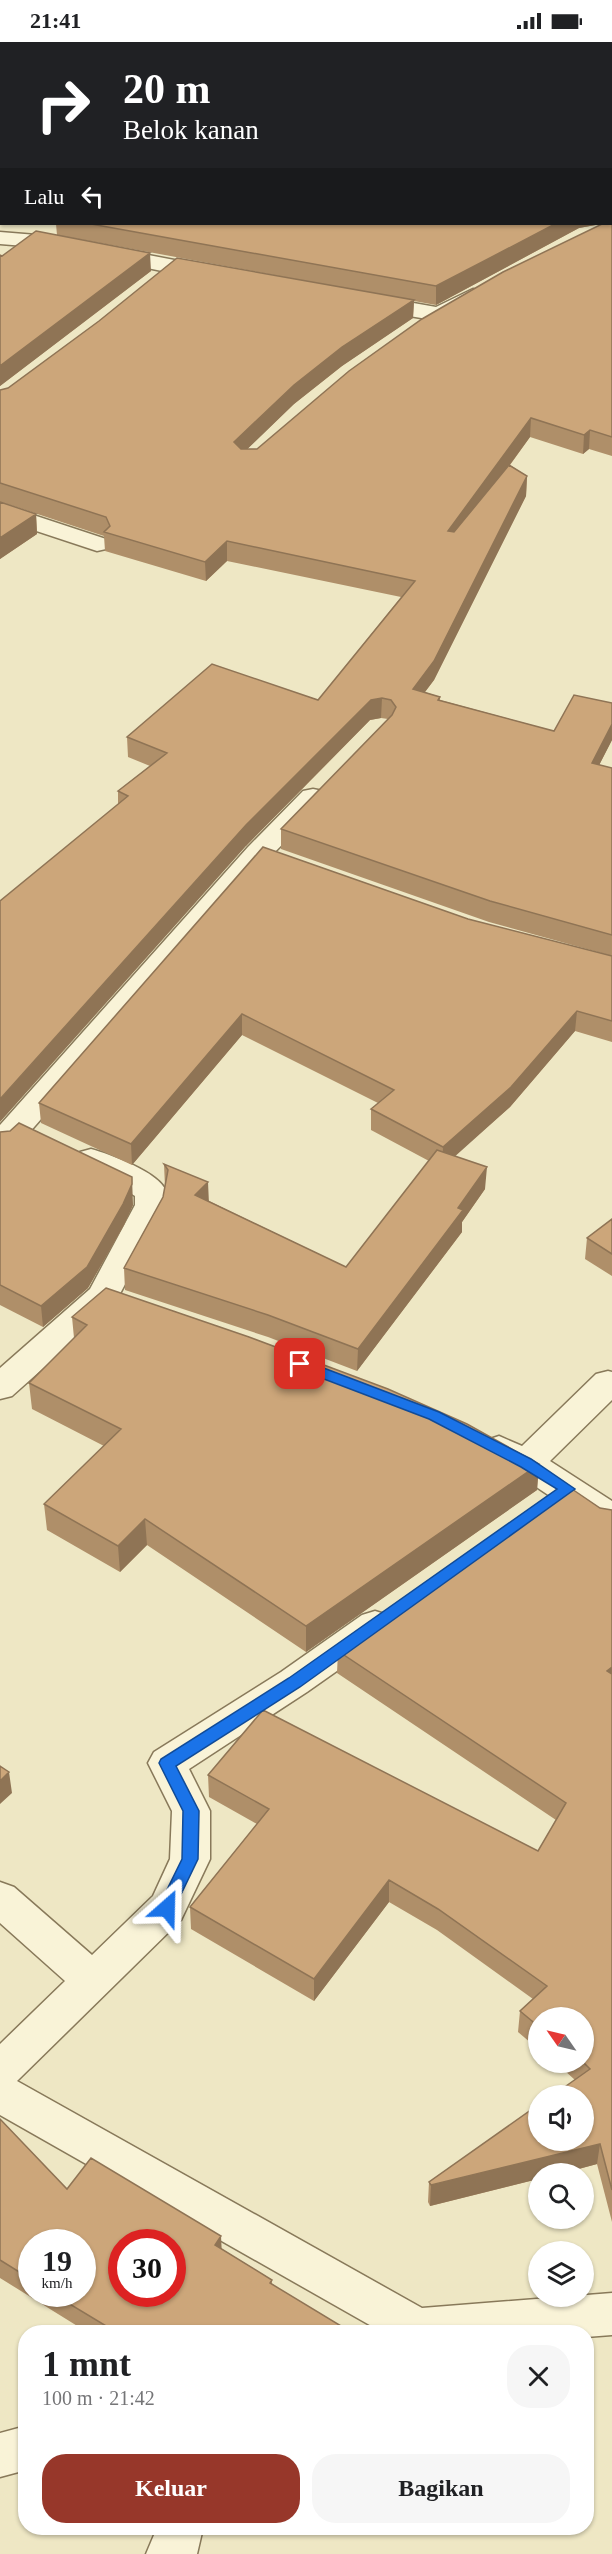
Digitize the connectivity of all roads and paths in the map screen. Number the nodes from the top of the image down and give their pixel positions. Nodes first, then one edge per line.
1 (0, 238) edge
2 (173, 267) junction
3 (231, 278) edge
4 (155, 282) edge
5 (488, 288) edge
6 (346, 298) edge
7 (439, 314) junction
8 (410, 334) edge
9 (0, 511) edge
10 (97, 544) dead end
11 (332, 778) edge
12 (258, 853) junction
13 (290, 864) edge
14 (9, 1134) edge
15 (102, 1297) junction
16 (135, 1308) edge
17 (608, 1383) dead end
18 (0, 1387) edge
19 (475, 1437) edge
20 (526, 1463) junction
21 (568, 1489) junction
22 (539, 1510) edge
23 (612, 1519) edge
24 (402, 1606) edge
25 (0, 1899) edge
26 (93, 1980) junction
27 (0, 2072) edge
28 (0, 2093) edge
29 (612, 2314) edge
30 (402, 2325) edge
31 (483, 2325) edge
32 (18, 2450) edge
33 (0, 2455) edge
34 (179, 2535) edge
35 (169, 2554) edge

1 - 2 street
2 - 3 street
2 - 4 street
5 - 7 street
6 - 7 street
7 - 8 street
9 - 10 street
11 - 12 street
12 - 13 street
12 - 14 street
14 - 15 street
15 - 16 street
15 - 18 street
17 - 20 street
19 - 20 street
20 - 21 street
21 - 22 street
21 - 23 street
24 - 26 street
25 - 26 street
26 - 27 street
28 - 30 street
29 - 31 street
32 - 33 street
34 - 35 street

